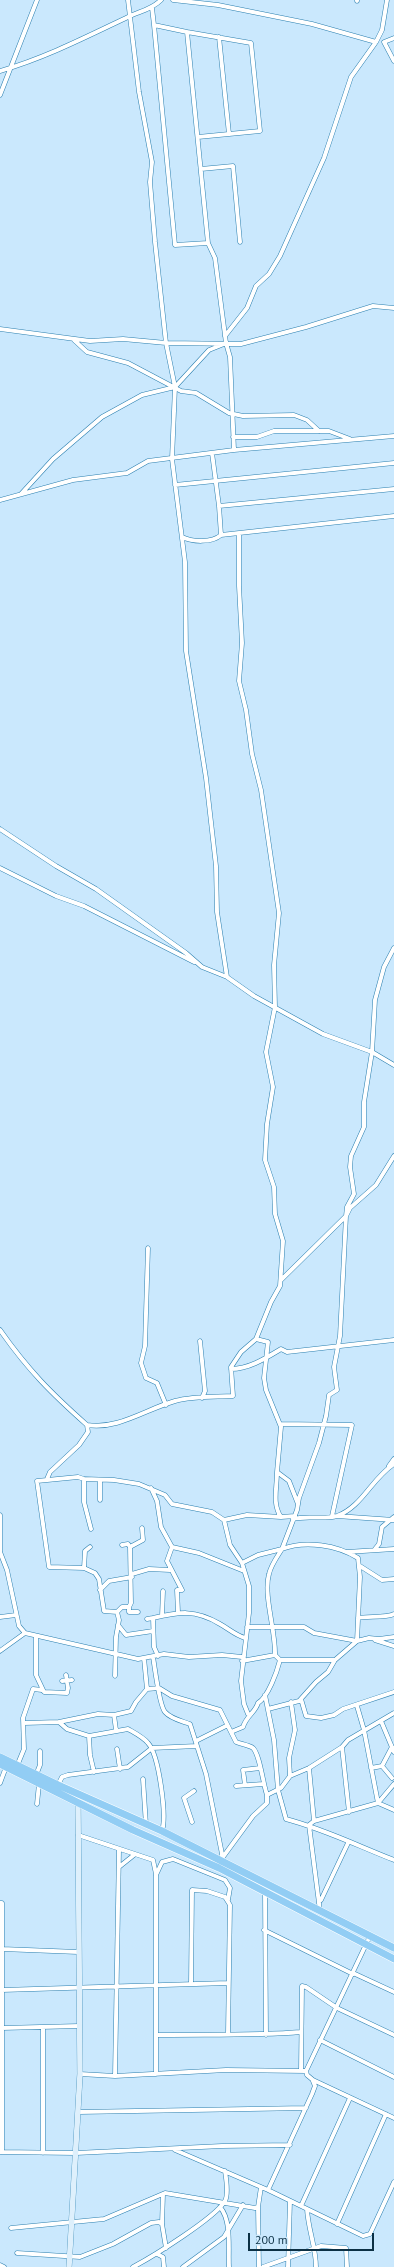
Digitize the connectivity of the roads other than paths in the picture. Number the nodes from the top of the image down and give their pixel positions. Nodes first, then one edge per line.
1 (37, 0) edge
2 (128, 0) edge
3 (161, 0) edge
4 (173, 0) edge
5 (387, 0) edge
6 (181, 1) edge
7 (152, 8) junction
8 (130, 16) junction
9 (154, 26) junction
10 (187, 32) junction
11 (219, 37) junction
12 (394, 38) edge
13 (376, 42) junction
14 (394, 61) edge
15 (12, 68) junction
16 (0, 71) edge
17 (0, 95) edge
18 (229, 134) junction
19 (198, 138) junction
20 (201, 169) junction
21 (240, 242) dead end
22 (208, 244) junction
23 (394, 308) edge
24 (0, 329) edge
25 (225, 336) junction
26 (73, 339) junction
27 (166, 343) junction
28 (226, 343) junction
29 (174, 387) junction
30 (232, 413) junction
31 (319, 431) junction
32 (394, 436) edge
33 (233, 437) junction
34 (352, 440) junction
35 (234, 450) junction
36 (212, 453) junction
37 (172, 459) junction
38 (394, 464) edge
39 (216, 480) junction
40 (175, 484) junction
41 (394, 489) edge
42 (21, 494) junction
43 (0, 500) edge
44 (219, 506) junction
45 (394, 516) edge
46 (239, 533) junction
47 (221, 535) junction
48 (182, 537) junction
49 (0, 829) edge
50 (0, 868) edge
51 (394, 948) edge
52 (200, 965) junction
53 (227, 977) junction
54 (275, 1007) junction
55 (372, 1052) junction
56 (394, 1065) edge
57 (394, 1156) edge
58 (346, 1216) junction
59 (148, 1248) dead end
60 (280, 1280) junction
61 (0, 1330) edge
62 (256, 1339) junction
63 (394, 1340) edge
64 (200, 1341) dead end
65 (338, 1345) junction
66 (266, 1359) junction
67 (231, 1369) junction
68 (202, 1398) junction
69 (166, 1405) junction
70 (280, 1424) junction
71 (87, 1425) junction
72 (324, 1425) junction
73 (394, 1459) edge
74 (394, 1464) edge
75 (388, 1468) junction
76 (277, 1472) junction
77 (84, 1479) junction
78 (47, 1480) junction
79 (100, 1480) junction
80 (151, 1488) junction
81 (100, 1500) dead end
82 (298, 1505) junction
83 (0, 1515) edge
84 (334, 1516) junction
85 (281, 1517) junction
86 (294, 1517) junction
87 (393, 1519) edge
88 (224, 1520) junction
89 (142, 1528) dead end
90 (91, 1529) dead end
91 (122, 1545) dead end
92 (90, 1547) dead end
93 (130, 1547) junction
94 (172, 1547) junction
95 (282, 1549) junction
96 (375, 1549) junction
97 (394, 1549) edge
98 (346, 1552) junction
99 (1, 1560) edge
100 (242, 1563) junction
101 (360, 1566) junction
102 (84, 1568) junction
103 (170, 1570) junction
104 (244, 1571) junction
105 (132, 1576) junction
106 (394, 1579) edge
107 (100, 1590) junction
108 (163, 1591) dead end
109 (128, 1607) junction
110 (117, 1612) junction
111 (138, 1612) dead end
112 (178, 1612) junction
113 (394, 1614) edge
114 (16, 1615) junction
115 (162, 1616) junction
116 (0, 1617) edge
117 (154, 1618) junction
118 (358, 1618) junction
119 (147, 1619) dead end
120 (118, 1625) junction
121 (246, 1627) junction
122 (272, 1628) junction
123 (153, 1631) junction
124 (25, 1633) junction
125 (36, 1637) junction
126 (394, 1637) edge
127 (245, 1638) junction
128 (369, 1638) junction
129 (357, 1641) junction
130 (394, 1646) edge
131 (0, 1651) edge
132 (115, 1654) junction
133 (275, 1655) junction
134 (158, 1656) junction
135 (153, 1657) junction
136 (144, 1658) junction
137 (242, 1659) junction
138 (280, 1660) junction
139 (335, 1660) junction
140 (66, 1675) dead end
141 (115, 1676) dead end
142 (72, 1680) dead end
143 (64, 1681) junction
144 (159, 1688) junction
145 (147, 1689) junction
146 (42, 1690) junction
147 (394, 1692) edge
148 (265, 1695) junction
149 (302, 1699) junction
150 (291, 1702) junction
151 (357, 1706) junction
152 (268, 1709) junction
153 (394, 1713) edge
154 (248, 1714) junction
155 (114, 1715) junction
156 (381, 1721) junction
157 (59, 1722) junction
158 (24, 1723) junction
159 (226, 1726) junction
160 (116, 1730) junction
161 (364, 1730) junction
162 (230, 1732) junction
163 (89, 1736) junction
164 (196, 1741) junction
165 (197, 1746) junction
166 (342, 1747) junction
167 (152, 1748) junction
168 (116, 1749) dead end
169 (393, 1750) edge
170 (40, 1751) dead end
171 (0, 1757) edge
172 (17, 1766) junction
173 (382, 1766) junction
174 (260, 1768) junction
175 (310, 1768) junction
176 (371, 1768) junction
177 (2, 1769) edge
178 (120, 1769) junction
179 (94, 1772) junction
180 (36, 1775) junction
181 (290, 1776) junction
182 (393, 1778) edge
183 (144, 1779) dead end
184 (0, 1783) edge
185 (39, 1784) junction
186 (263, 1784) junction
187 (394, 1784) edge
188 (58, 1785) junction
189 (245, 1785) junction
190 (236, 1786) dead end
191 (278, 1790) junction
192 (194, 1791) dead end
193 (267, 1795) junction
194 (78, 1803) junction
195 (37, 1804) dead end
196 (378, 1804) junction
197 (394, 1810) edge
198 (349, 1812) junction
199 (314, 1821) junction
200 (192, 1822) dead end
201 (146, 1825) junction
202 (309, 1825) junction
203 (162, 1831) junction
204 (78, 1835) junction
205 (348, 1843) junction
206 (119, 1850) junction
207 (134, 1854) junction
208 (394, 1860) edge
209 (219, 1861) junction
210 (119, 1866) junction
211 (156, 1876) junction
212 (265, 1892) junction
213 (228, 1900) junction
214 (320, 1901) junction
215 (0, 1903) edge
216 (320, 1910) junction
217 (264, 1930) junction
218 (370, 1936) junction
219 (366, 1945) junction
220 (394, 1948) edge
221 (2, 1949) junction
222 (78, 1952) junction
223 (394, 1959) edge
224 (353, 1973) junction
225 (228, 1983) junction
226 (191, 1984) junction
227 (156, 1985) junction
228 (117, 1987) junction
229 (79, 1988) junction
230 (2, 1990) junction
231 (394, 1992) edge
232 (337, 2008) junction
233 (79, 2026) junction
234 (43, 2027) junction
235 (2, 2028) junction
236 (301, 2032) junction
237 (228, 2033) junction
238 (156, 2035) junction
239 (266, 2035) junction
240 (394, 2035) edge
241 (320, 2040) junction
242 (301, 2070) junction
243 (306, 2071) junction
244 (80, 2074) junction
245 (156, 2074) junction
246 (115, 2076) junction
247 (394, 2077) edge
248 (313, 2080) junction
249 (350, 2098) junction
250 (306, 2108) junction
251 (79, 2112) junction
252 (386, 2114) junction
253 (394, 2118) edge
254 (290, 2145) junction
255 (174, 2149) junction
256 (1, 2152) edge
257 (44, 2152) junction
258 (76, 2153) junction
259 (225, 2171) junction
260 (394, 2182) edge
261 (261, 2187) junction
262 (268, 2190) junction
263 (163, 2194) junction
264 (290, 2201) junction
265 (225, 2202) junction
266 (230, 2203) junction
267 (243, 2205) junction
268 (301, 2206) junction
269 (220, 2207) junction
270 (258, 2207) junction
271 (307, 2209) junction
272 (224, 2212) junction
273 (72, 2222) junction
274 (162, 2224) junction
275 (337, 2224) junction
276 (11, 2228) dead end
277 (228, 2232) junction
278 (218, 2241) junction
279 (166, 2248) junction
280 (314, 2250) junction
281 (17, 2253) dead end
282 (157, 2254) junction
283 (69, 2258) junction
284 (288, 2259) junction
285 (0, 2265) edge
286 (4, 2267) edge
287 (69, 2267) edge
288 (132, 2267) edge
289 (164, 2267) edge
290 (183, 2267) edge
291 (229, 2267) edge
292 (259, 2267) edge
293 (263, 2267) edge
294 (288, 2267) edge
295 (316, 2267) edge
296 (347, 2267) edge

1 - 15 street
2 - 8 street
3 - 7 street
4 - 6 street
5 - 13 street
6 - 13 street
7 - 8 street
7 - 9 street
8 - 15 street
8 - 27 street
9 - 10 street
9 - 22 street
10 - 11 street
10 - 19 street
11 - 18 street
11 - 18 street
12 - 14 street
13 - 25 street
15 - 16 street
15 - 17 street
18 - 19 street
19 - 20 street
20 - 21 street
20 - 22 street
22 - 25 street
23 - 28 street
24 - 26 street
25 - 28 street
26 - 27 street
26 - 29 street
27 - 28 street
27 - 29 street
28 - 29 street
28 - 30 street
29 - 30 street
29 - 37 street
29 - 42 street
30 - 31 street
30 - 33 street
31 - 33 street
31 - 34 street
32 - 34 street
33 - 35 street
34 - 35 street
35 - 36 street
36 - 37 street
36 - 39 street
37 - 40 street
37 - 42 street
38 - 39 street
39 - 40 street
39 - 44 street
40 - 48 street
41 - 44 street
42 - 43 street
44 - 47 street
45 - 46 street
46 - 47 street
46 - 54 street
47 - 48 street
48 - 53 street
49 - 52 street
50 - 52 street
51 - 55 street
52 - 53 street
53 - 54 street
54 - 55 street
54 - 60 street
55 - 56 street
55 - 58 street
57 - 58 street
58 - 60 street
58 - 65 street
59 - 69 street
60 - 62 street
61 - 71 street
62 - 66 street
62 - 67 street
63 - 65 street
64 - 68 street
65 - 66 street
65 - 72 street
66 - 67 street
66 - 70 street
67 - 68 street
68 - 69 street
69 - 71 street
70 - 72 street
70 - 76 street
71 - 78 street
72 - 82 street
72 - 84 street
73 - 75 street
74 - 75 street
75 - 84 street
76 - 82 street
76 - 85 street
77 - 78 street
77 - 79 street
77 - 90 street
78 - 102 street
79 - 80 street
79 - 81 street
80 - 88 street
80 - 94 street
82 - 86 street
83 - 99 street
84 - 86 street
84 - 87 street
85 - 86 street
85 - 88 street
86 - 95 street
87 - 96 street
88 - 100 street
89 - 93 street
91 - 93 street
92 - 102 street
93 - 105 street
94 - 103 street
94 - 104 street
95 - 98 street
95 - 100 street
95 - 122 street
96 - 97 street
96 - 98 street
98 - 101 street
99 - 114 street
100 - 104 street
101 - 106 street
101 - 118 street
102 - 107 street
103 - 105 street
103 - 112 street
104 - 121 street
105 - 107 street
105 - 109 street
107 - 110 street
108 - 115 street
109 - 110 street
109 - 111 street
110 - 120 street
112 - 115 street
112 - 127 street
113 - 118 street
114 - 116 street
114 - 124 street
115 - 117 street
117 - 119 street
117 - 123 street
118 - 129 street
120 - 123 street
120 - 132 street
121 - 122 street
121 - 127 street
122 - 129 street
122 - 133 street
123 - 134 street
124 - 125 street
124 - 131 street
125 - 132 street
125 - 146 street
126 - 128 street
127 - 137 street
128 - 129 street
128 - 130 street
129 - 139 street
132 - 136 street
132 - 141 street
133 - 137 street
133 - 138 street
134 - 135 street
134 - 137 street
135 - 136 street
135 - 144 street
136 - 145 street
137 - 154 street
138 - 139 street
138 - 148 street
139 - 149 street
140 - 143 street
142 - 143 street
143 - 146 street
144 - 145 street
144 - 159 street
144 - 164 street
145 - 155 street
146 - 158 street
147 - 151 street
148 - 152 street
148 - 154 street
149 - 150 street
149 - 151 street
150 - 152 street
150 - 181 street
151 - 161 street
152 - 191 street
153 - 156 street
154 - 162 street
155 - 157 street
155 - 160 street
156 - 161 street
156 - 169 street
157 - 158 street
157 - 163 street
158 - 172 street
159 - 162 street
159 - 164 street
160 - 163 street
160 - 167 street
161 - 166 street
161 - 176 street
162 - 174 street
163 - 179 street
164 - 165 street
165 - 167 street
165 - 209 street
166 - 175 street
166 - 198 street
167 - 178 street
167 - 203 street
168 - 178 street
169 - 173 street
170 - 180 street
171 - 172 highway
172 - 180 highway
173 - 176 street
173 - 182 street
174 - 186 street
174 - 189 street
175 - 181 street
175 - 199 street
176 - 196 street
177 - 184 street
177 - 185 highway
178 - 179 street
179 - 188 street
180 - 188 highway
181 - 191 street
183 - 201 street
185 - 194 highway
185 - 195 street
186 - 189 street
186 - 193 street
187 - 196 street
188 - 201 highway
189 - 190 street
191 - 193 street
191 - 202 street
192 - 200 street
193 - 209 street
194 - 204 street
194 - 212 highway
196 - 197 street
196 - 198 street
198 - 199 street
199 - 202 street
201 - 203 highway
202 - 205 street
202 - 214 street
203 - 209 highway
204 - 206 street
204 - 222 street
205 - 208 street
205 - 214 street
206 - 207 street
206 - 210 street
207 - 210 street
207 - 211 street
209 - 216 highway
210 - 228 street
211 - 213 street
211 - 227 street
212 - 217 street
212 - 219 highway
213 - 225 street
213 - 226 street
214 - 216 street
215 - 221 street
216 - 218 highway
217 - 224 street
217 - 239 street
218 - 219 street
218 - 220 highway
219 - 223 highway
219 - 224 street
221 - 222 street
221 - 230 street
222 - 229 street
224 - 231 street
224 - 232 street
225 - 226 street
225 - 237 street
226 - 227 street
227 - 228 street
227 - 238 street
228 - 229 street
228 - 246 street
229 - 230 street
229 - 233 street
230 - 235 street
232 - 236 street
232 - 240 street
232 - 241 street
233 - 234 street
233 - 244 street
234 - 235 street
234 - 257 street
235 - 256 street
236 - 239 street
236 - 242 street
237 - 238 street
237 - 239 street
238 - 245 street
241 - 243 street
241 - 247 street
242 - 243 street
242 - 245 street
243 - 248 street
244 - 246 street
244 - 251 street
245 - 246 street
248 - 249 street
248 - 250 street
249 - 252 street
249 - 268 street
250 - 251 street
250 - 254 street
251 - 258 street
252 - 253 street
252 - 275 street
254 - 255 street
254 - 262 street
255 - 258 street
255 - 259 street
256 - 257 street
257 - 258 street
258 - 273 street
259 - 261 street
259 - 265 street
260 - 275 street
261 - 262 street
261 - 270 street
262 - 264 street
263 - 265 street
263 - 273 street
263 - 274 street
264 - 268 street
264 - 284 street
265 - 266 street
265 - 269 street
266 - 267 street
266 - 272 street
267 - 270 street
267 - 277 street
268 - 271 street
269 - 272 street
269 - 279 street
270 - 292 street
271 - 275 street
271 - 280 street
272 - 277 street
272 - 278 street
273 - 276 street
273 - 283 street
274 - 279 street
274 - 283 street
277 - 278 street
277 - 291 street
278 - 290 street
279 - 282 street
280 - 284 street
280 - 295 street
280 - 296 street
281 - 283 street
282 - 288 street
282 - 289 street
283 - 287 street
284 - 293 street
284 - 294 street
285 - 286 street

